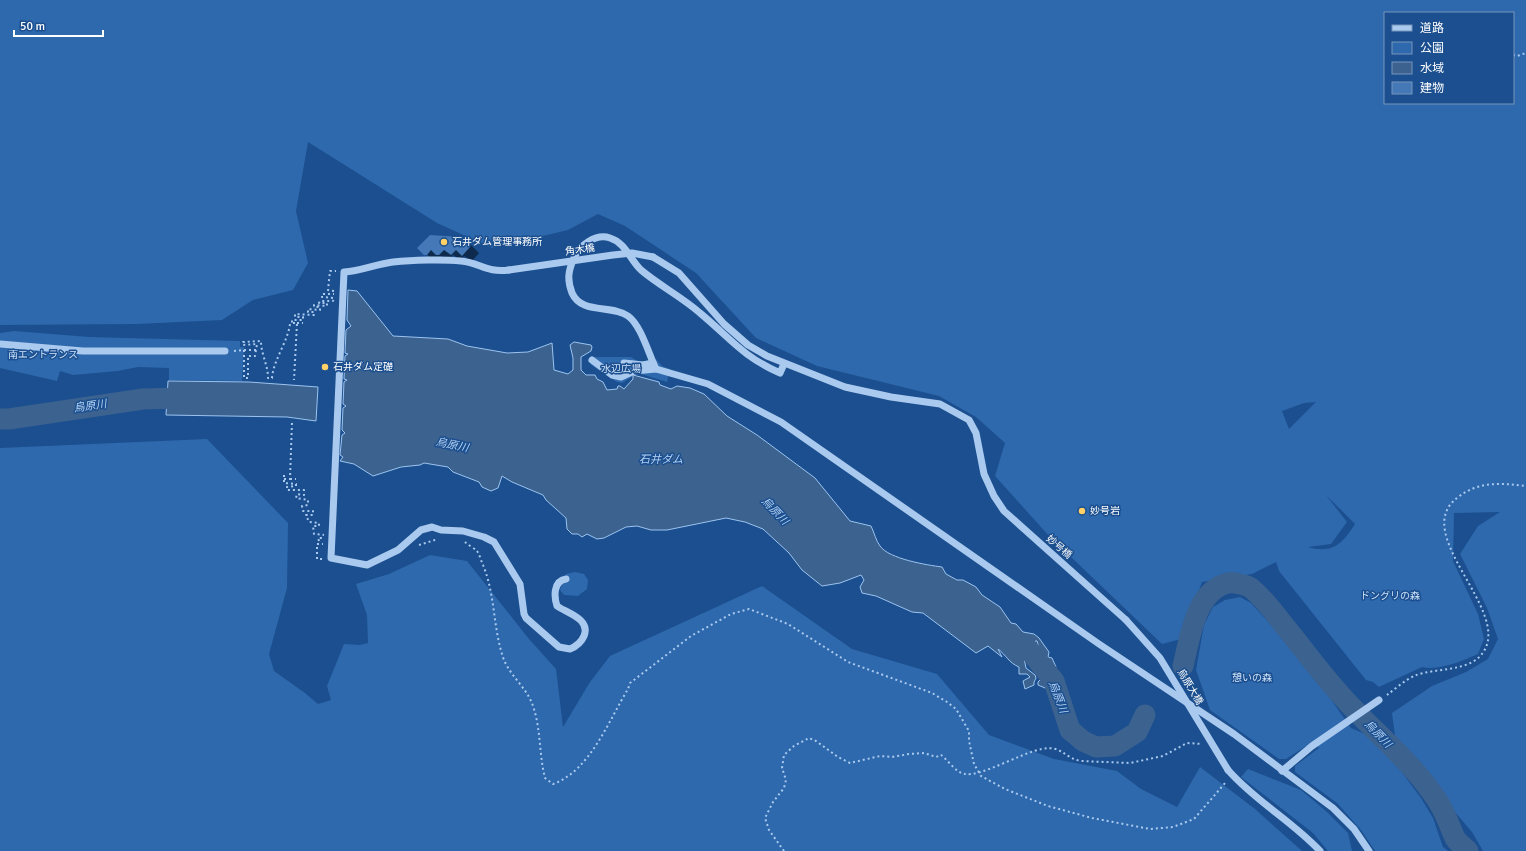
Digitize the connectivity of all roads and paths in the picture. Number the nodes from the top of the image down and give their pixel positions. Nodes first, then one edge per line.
1 (1526, 53) edge
2 (1514, 55) edge
3 (653, 257) joint
4 (329, 278) dead end
5 (292, 323) junction
6 (296, 323) junction
7 (303, 323) dead end
8 (0, 344) edge
9 (244, 350) junction
10 (257, 350) junction
11 (225, 351) joint
12 (592, 360) dead end
13 (624, 363) dead end
14 (784, 364) junction
15 (654, 366) junction
16 (294, 380) dead end
17 (292, 422) dead end
18 (284, 475) dead end
19 (284, 479) junction
20 (290, 479) junction
21 (296, 479) dead end
22 (1526, 486) edge
23 (443, 538) dead end
24 (323, 540) dead end
25 (464, 542) dead end
26 (320, 544) dead end
27 (416, 545) dead end
28 (317, 557) dead end
29 (566, 579) dead end
30 (1126, 620) joint
31 (1379, 700) joint
32 (1209, 744) dead end
33 (1282, 771) junction
34 (979, 772) junction
35 (1233, 776) junction
36 (784, 851) edge
37 (1320, 851) edge
38 (1368, 851) edge

1 - 2 path
3 - 14 street, 妙号橋
3 - 29 street, 角木橋, bridge
4 - 5 path
5 - 6 path
5 - 10 path
6 - 7 path
6 - 16 path
8 - 11 street
9 - 10 path
9 - 10 path
9 - 11 path
12 - 15 street
13 - 15 street
14 - 15 street
14 - 30 street, 妙号橋
15 - 33 street
17 - 20 path
18 - 19 path
19 - 20 path
19 - 24 path
20 - 21 path
22 - 31 path
23 - 27 path
25 - 34 path
26 - 28 path
30 - 35 street, 烏原大橋, bridge
31 - 33 street
32 - 34 path
33 - 38 street
34 - 35 path
34 - 36 path
35 - 37 street, 烏原大橋

